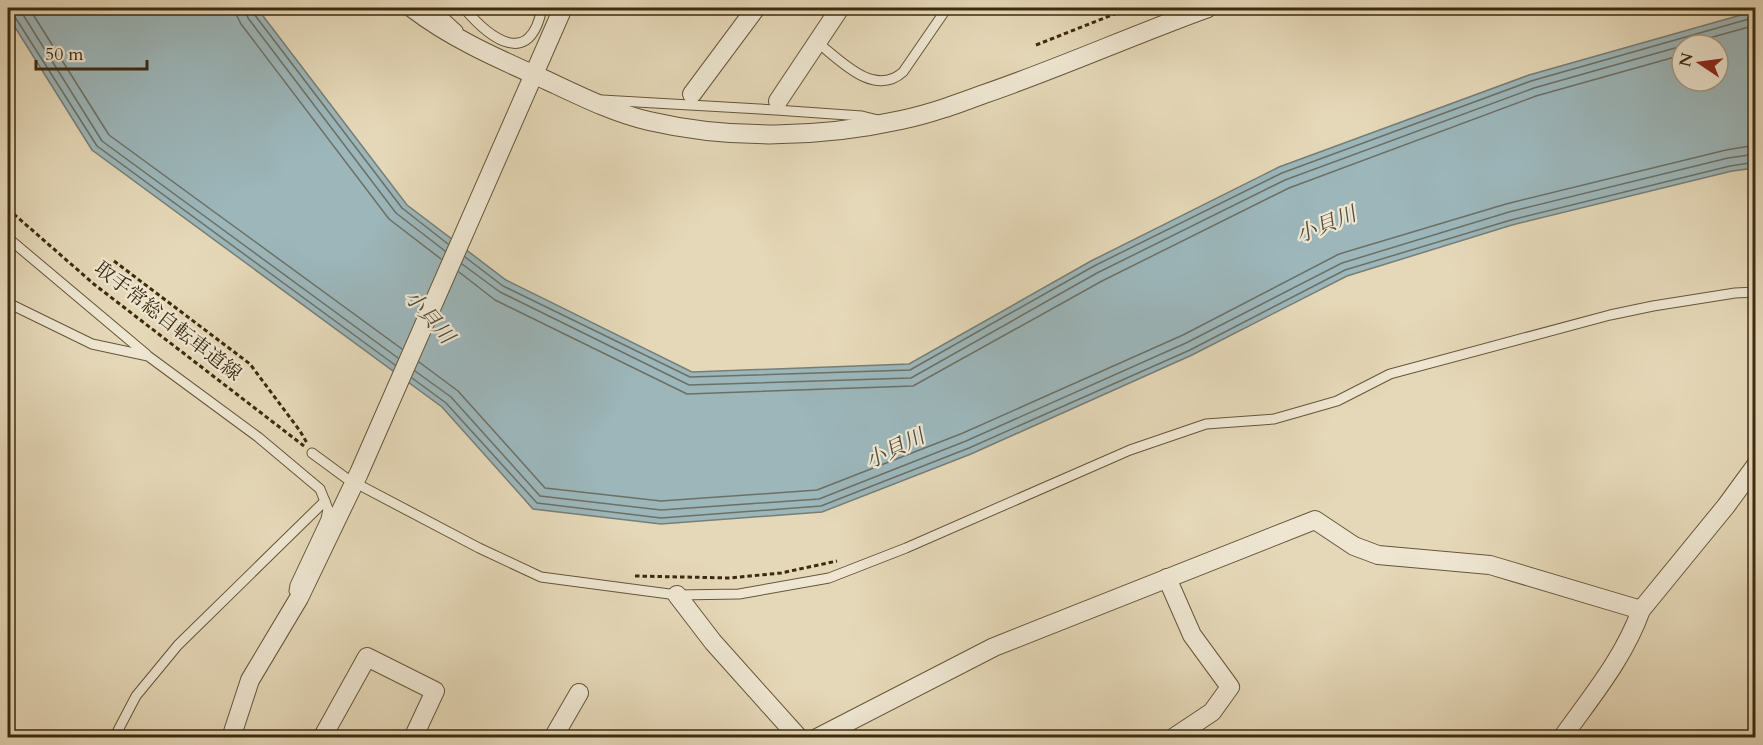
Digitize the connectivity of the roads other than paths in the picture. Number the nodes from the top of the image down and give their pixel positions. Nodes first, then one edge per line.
1 (412, 8) edge
2 (434, 8) edge
3 (464, 8) edge
4 (542, 8) edge
5 (562, 8) edge
6 (756, 8) edge
7 (840, 8) edge
8 (946, 8) edge
9 (1208, 8) edge
10 (817, 42) junction
11 (474, 46) junction
12 (531, 80) junction
13 (588, 99) junction
14 (690, 99) junction
15 (777, 105) junction
16 (888, 123) junction
17 (8, 238) edge
18 (1755, 292) edge
19 (8, 303) edge
20 (148, 356) junction
21 (312, 453) road end
22 (1755, 465) edge
23 (357, 478) junction
24 (325, 501) junction
25 (1167, 578) junction
26 (677, 596) junction
27 (299, 598) junction
28 (1641, 610) junction
29 (579, 693) dead end
30 (114, 738) edge
31 (231, 738) edge
32 (322, 738) edge
33 (413, 738) edge
34 (553, 738) edge
35 (799, 738) edge
36 (817, 738) edge
37 (1173, 738) edge
38 (1562, 738) edge

1 - 11 street
2 - 11 lane
3 - 4 lane
5 - 12 street
6 - 14 street
7 - 10 street
8 - 10 lane
9 - 16 street
10 - 15 street
11 - 12 street
12 - 13 street
12 - 23 street
13 - 14 lane
13 - 16 street
14 - 15 lane
15 - 16 lane
17 - 20 lane
18 - 26 lane
19 - 20 lane
20 - 24 lane
21 - 23 lane
22 - 28 street
23 - 26 lane
23 - 27 street
24 - 27 lane
24 - 30 lane
25 - 28 street
25 - 36 street
25 - 37 street
26 - 35 street
27 - 31 street
28 - 38 street
29 - 34 street
32 - 33 street

